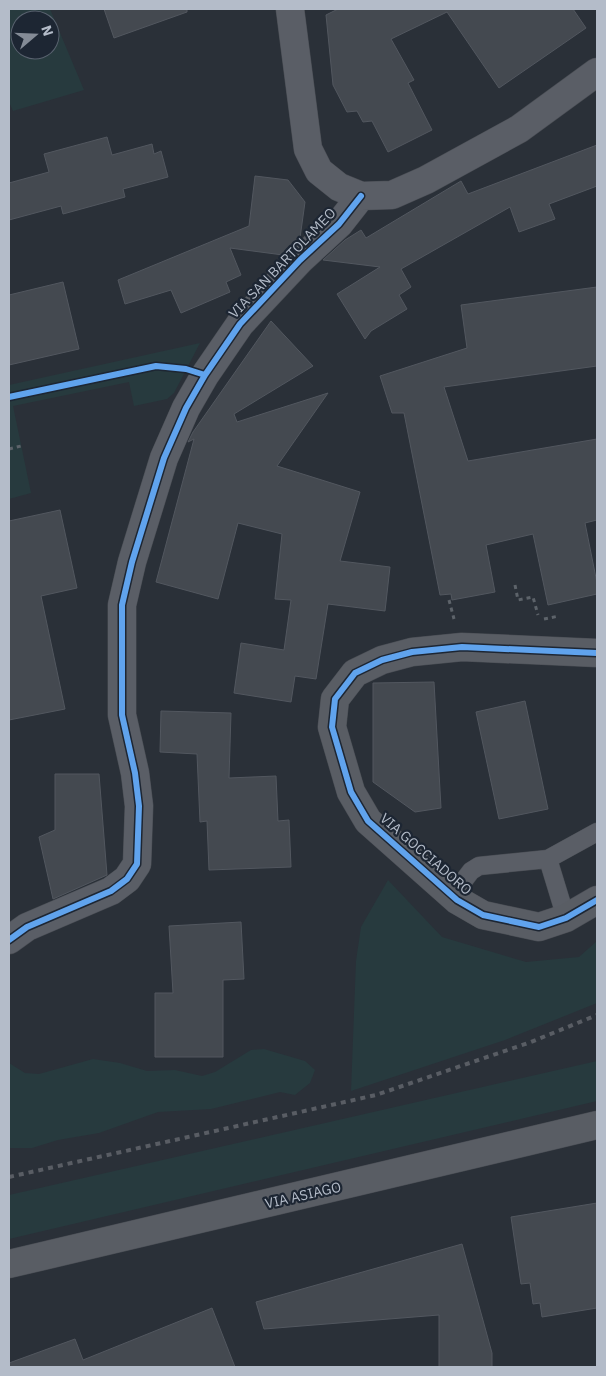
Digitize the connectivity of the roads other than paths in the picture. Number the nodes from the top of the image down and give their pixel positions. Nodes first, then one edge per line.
1 (296, 11) edge
2 (597, 72) edge
3 (360, 196) junction
4 (597, 653) edge
5 (597, 832) edge
6 (548, 859) junction
7 (452, 896) junction
8 (597, 900) edge
9 (566, 918) junction
10 (9, 940) edge
11 (597, 1125) edge
12 (9, 1264) edge

1 - 3 street
2 - 3 street
3 - 10 street, VIA SAN BARTOLAMEO
4 - 7 street, VIA GOCCIADORO
5 - 6 lane
6 - 7 lane
6 - 9 lane
7 - 9 street, VIA GOCCIADORO
8 - 9 street, VIA GOCCIADORO
11 - 12 street, VIA ASIAGO

